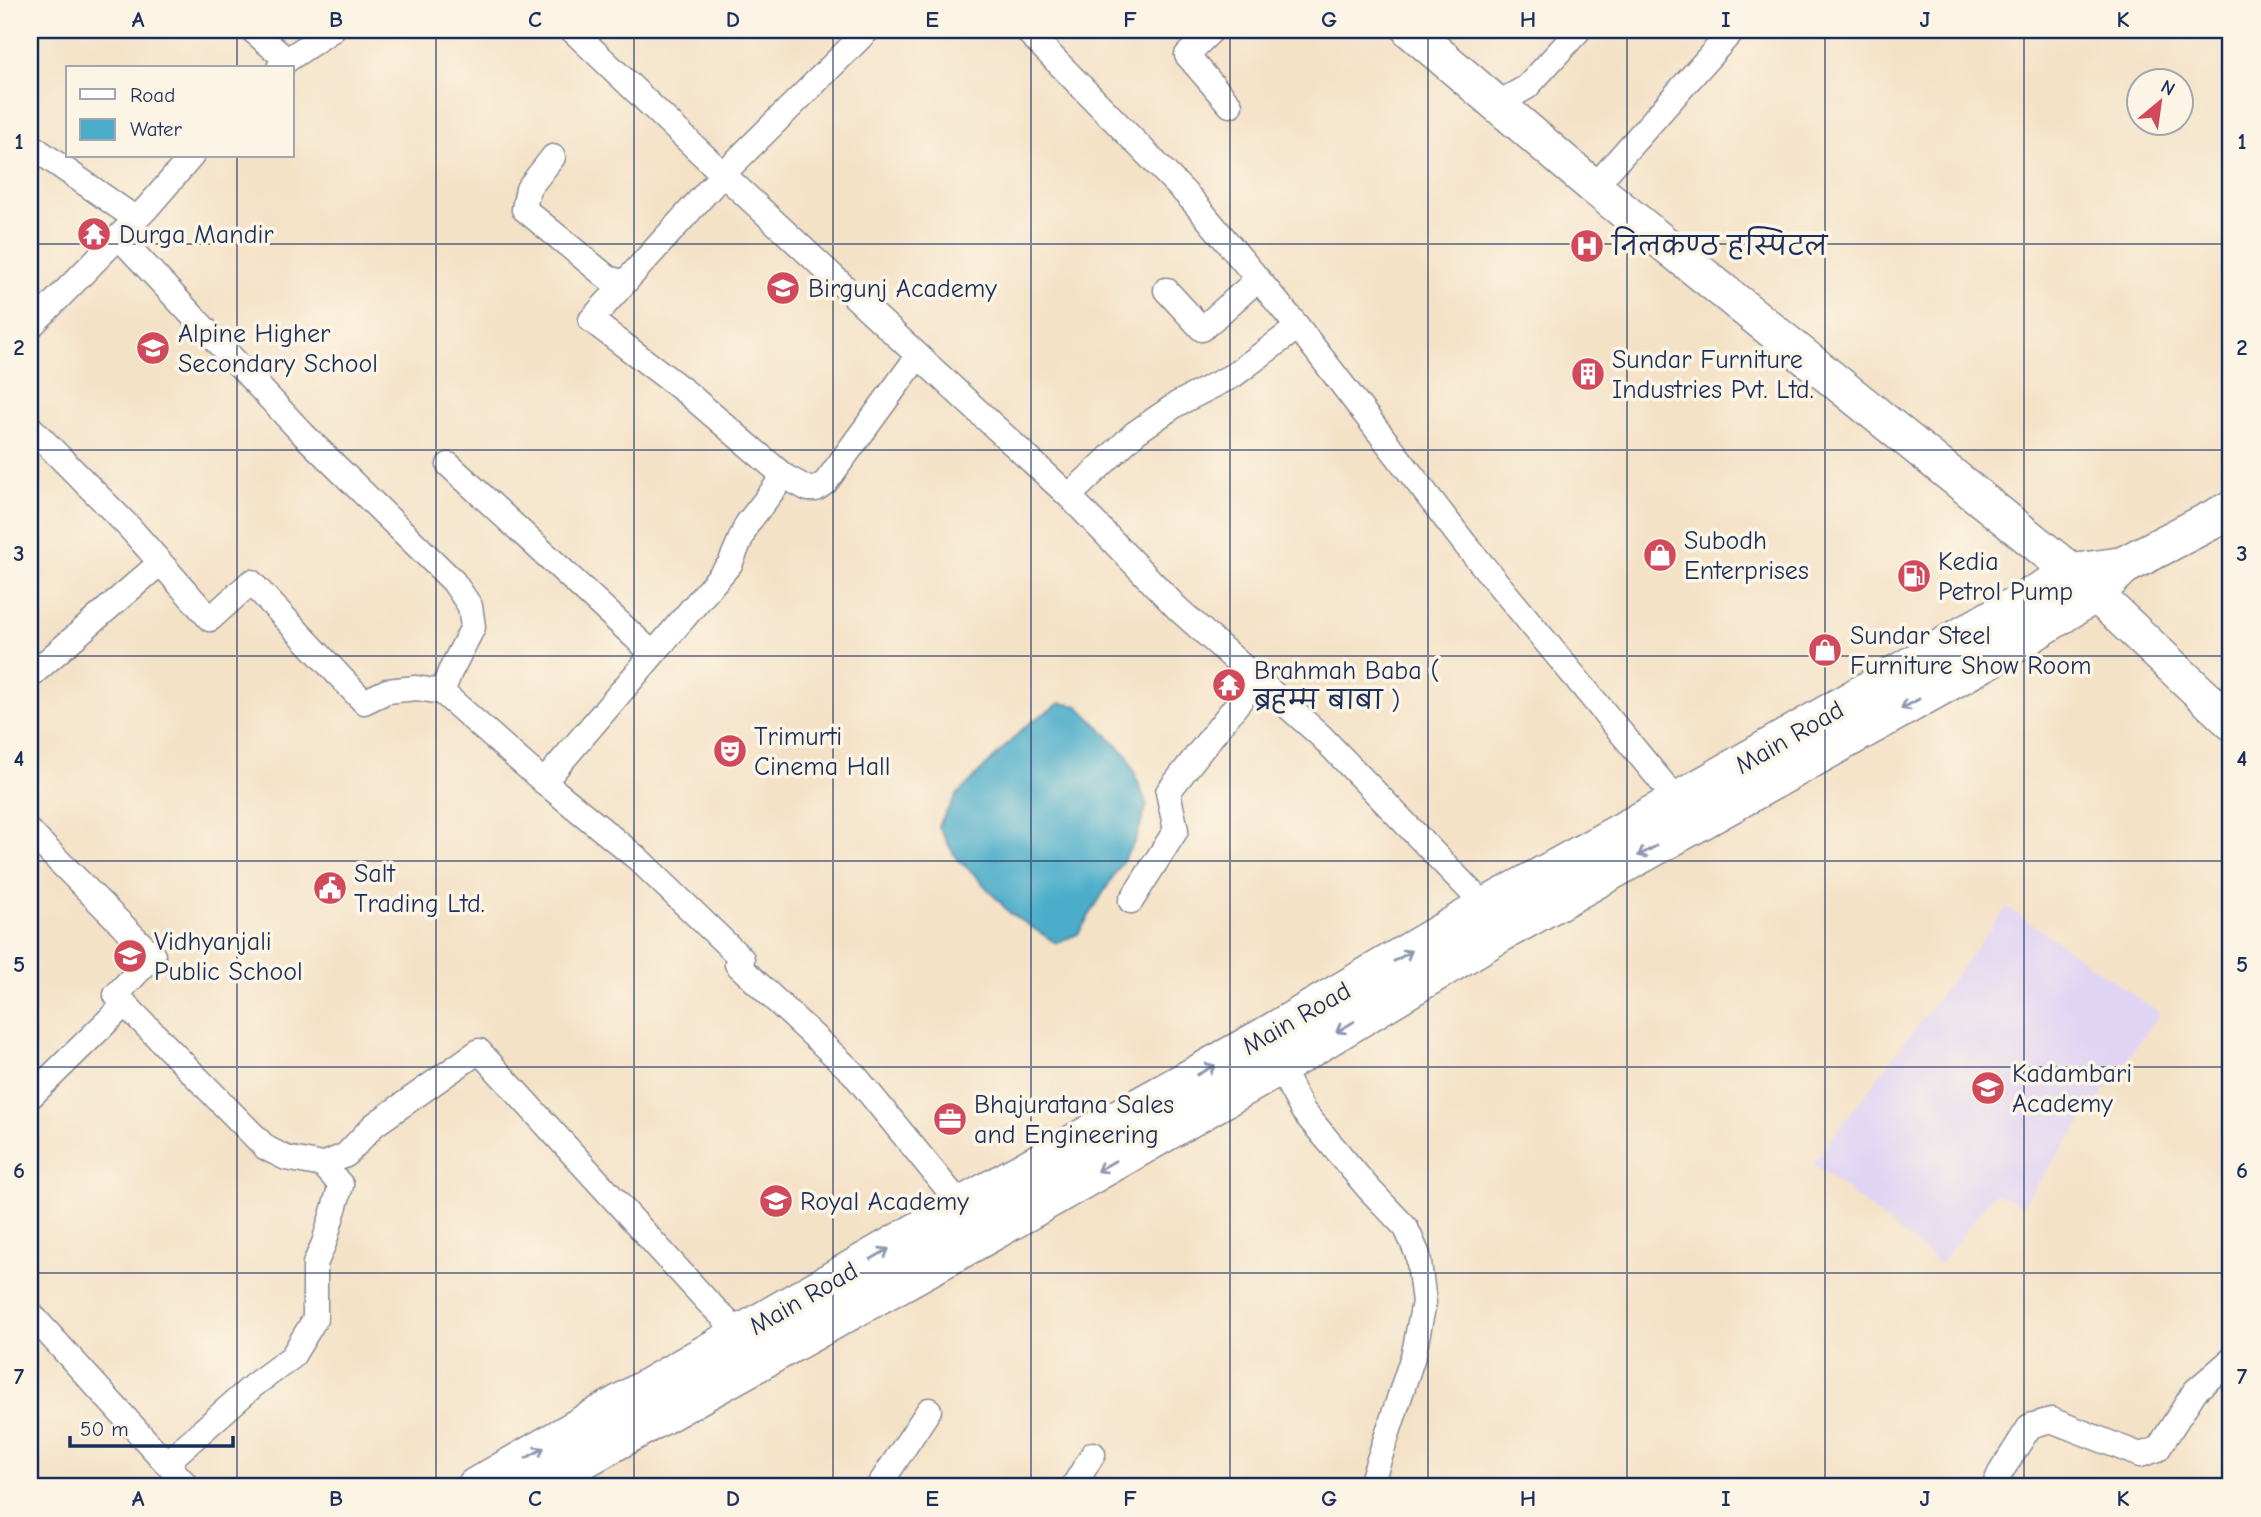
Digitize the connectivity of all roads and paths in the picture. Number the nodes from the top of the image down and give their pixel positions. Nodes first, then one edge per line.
1 (252, 30) edge
2 (332, 30) edge
3 (572, 30) edge
4 (868, 30) edge
5 (1026, 30) edge
6 (1410, 30) edge
7 (1579, 30) edge
8 (1732, 30) edge
9 (1199, 35) edge
10 (283, 64) edge
11 (1497, 104) junction
12 (1230, 105) dead end
13 (30, 145) edge
14 (553, 157) dead end
15 (190, 158) edge
16 (723, 174) junction
17 (1594, 187) junction
18 (128, 228) junction
19 (1258, 279) junction
20 (624, 283) junction
21 (1166, 290) dead end
22 (30, 327) edge
23 (1298, 327) junction
24 (918, 356) junction
25 (30, 427) edge
26 (449, 465) dead end
27 (784, 476) junction
28 (1069, 496) junction
29 (2231, 510) edge
30 (160, 564) junction
31 (2084, 583) junction
32 (652, 653) junction
33 (30, 676) edge
34 (1257, 679) junction
35 (442, 692) junction
36 (2231, 722) edge
37 (544, 782) junction
38 (1687, 813) junction
39 (30, 832) edge
40 (1131, 901) dead end
41 (1486, 907) junction
42 (125, 1004) junction
43 (1272, 1052) junction
44 (30, 1097) edge
45 (323, 1165) junction
46 (962, 1206) junction
47 (986, 1235) junction
48 (30, 1313) edge
49 (753, 1347) junction
50 (2231, 1360) edge
51 (929, 1410) dead end
52 (1093, 1454) dead end
53 (166, 1463) junction
54 (188, 1487) edge
55 (475, 1487) edge
56 (533, 1487) edge
57 (878, 1487) edge
58 (1073, 1487) edge
59 (1370, 1487) edge
60 (1994, 1487) edge

1 - 10 street
2 - 10 street
3 - 16 street
4 - 16 street
5 - 19 street
6 - 11 main road
7 - 11 street
8 - 17 street
9 - 12 street
11 - 17 main road
13 - 18 street
14 - 20 street
15 - 18 street
16 - 20 street
16 - 24 street
17 - 31 main road
18 - 22 street
18 - 35 street
19 - 21 street
19 - 23 street
20 - 27 street
23 - 28 street
23 - 38 street
24 - 27 street
24 - 28 street
25 - 30 street
26 - 32 street
27 - 32 street
28 - 34 street
29 - 31 main road, Main Road
30 - 33 street
30 - 35 street
31 - 36 main road
31 - 38 main road, Main Road
32 - 37 street
34 - 40 street
34 - 41 street
35 - 37 street
37 - 46 street
38 - 41 main road, Main Road
38 -> 43 main road, Main Road
39 - 42 street
43 -> 41 main road, Main Road
42 - 44 street
42 - 45 street
46 -> 43 main road, Main Road
43 -> 47 main road, Main Road
43 - 59 street
45 - 49 street
45 - 53 street
46 - 47 street
49 -> 46 main road, Main Road
47 - 49 main road, Main Road
48 - 53 street
55 -> 49 main road, Main Road
49 - 56 main road, Main Road
50 - 60 street
51 - 57 street
52 - 58 street
53 - 54 street

